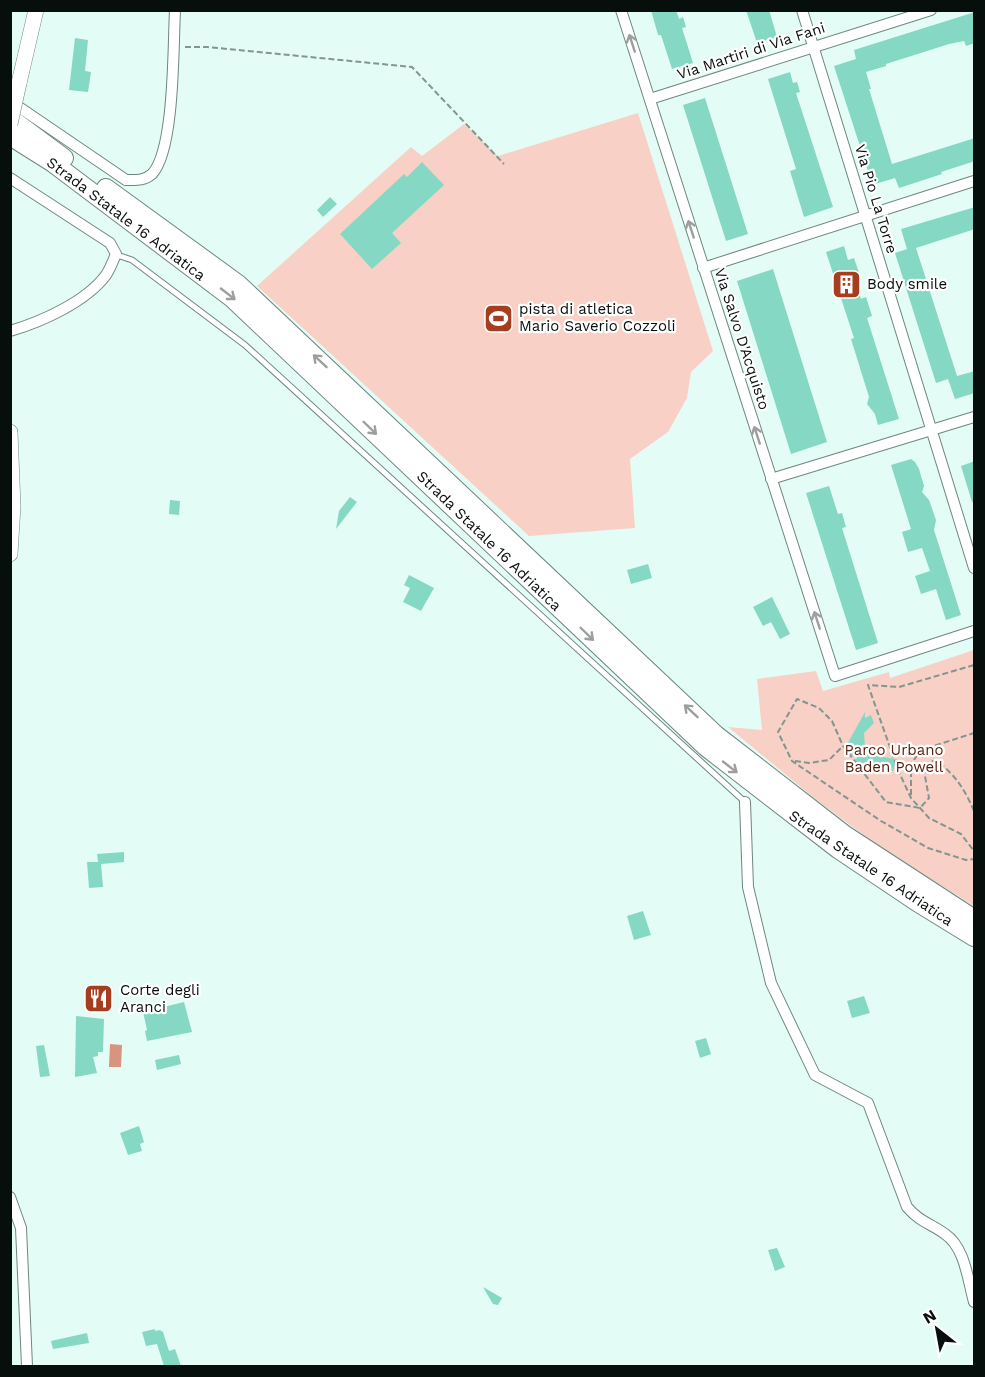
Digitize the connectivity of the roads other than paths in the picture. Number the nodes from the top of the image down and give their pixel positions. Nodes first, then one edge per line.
1 (36, 10) edge
2 (175, 10) edge
3 (621, 10) edge
4 (802, 10) edge
5 (931, 10) edge
6 (814, 47) junction
7 (650, 99) junction
8 (10, 101) edge
9 (10, 118) edge
10 (10, 124) edge
11 (10, 136) edge
12 (10, 178) edge
13 (975, 182) edge
14 (866, 216) junction
15 (116, 254) junction
16 (703, 268) junction
17 (10, 331) edge
18 (975, 417) edge
19 (932, 430) junction
20 (10, 432) edge
21 (771, 479) junction
22 (10, 554) edge
23 (975, 568) edge
24 (975, 631) edge
25 (745, 802) joint
26 (975, 919) edge
27 (975, 937) edge
28 (10, 1197) edge
29 (975, 1302) edge
30 (27, 1366) edge

1 - 10 main road, bridge
2 - 8 street
7 -> 3 street, Via Salvo D'Acquisto
4 - 6 street, Via Pio La Torre
5 - 6 street, Via Martiri di Via Fani
6 - 7 street, Via Martiri di Via Fani
6 - 14 street, Via Pio La Torre
16 -> 7 street, Via Salvo D'Acquisto
26 -> 9 highway, Strada Statale 16 Adriatica
11 -> 27 highway, Strada Statale 16 Adriatica
12 - 15 street
13 - 14 street
14 - 16 street
14 - 19 street, Via Pio La Torre
15 - 17 street
15 - 25 lane
21 -> 16 street, Via Salvo D'Acquisto
18 - 19 street
19 - 21 street
19 - 23 street, Via Pio La Torre
20 - 22 main road
24 -> 21 street, Via Salvo D'Acquisto
25 - 29 street
28 - 30 street

